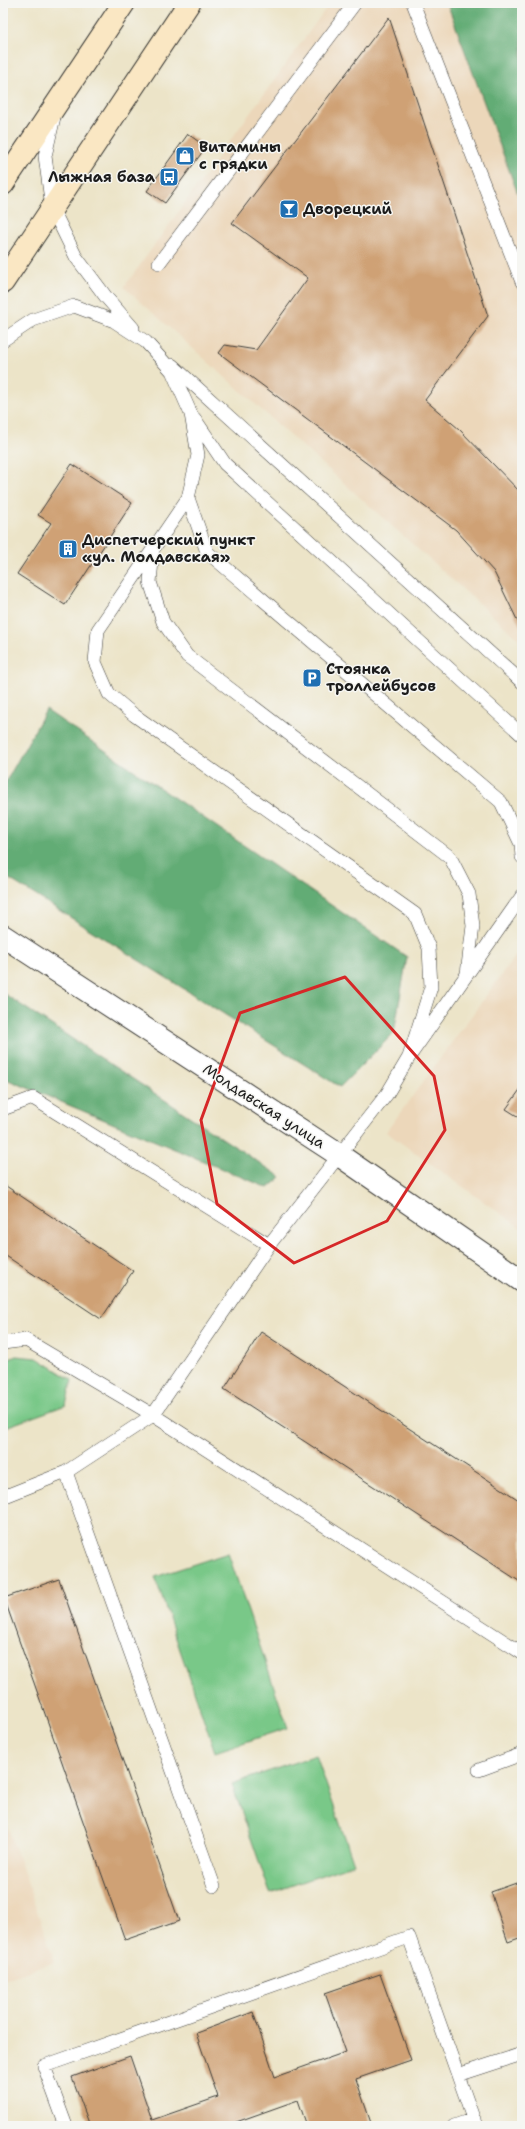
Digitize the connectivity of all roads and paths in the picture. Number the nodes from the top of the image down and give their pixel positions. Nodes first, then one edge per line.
1 (124, 3) edge
2 (188, 3) edge
3 (355, 3) edge
4 (412, 3) edge
5 (56, 106) junction
6 (9, 162) edge
7 (3, 184) edge
8 (52, 208) junction
9 (159, 263) dead end
10 (3, 282) edge
11 (522, 282) edge
12 (3, 340) edge
13 (146, 342) junction
14 (191, 414) junction
15 (188, 498) junction
16 (153, 549) junction
17 (522, 682) edge
18 (522, 735) edge
19 (522, 857) edge
20 (522, 896) edge
21 (3, 936) edge
22 (466, 976) junction
23 (409, 1057) junction
24 (3, 1109) edge
25 (340, 1155) junction
26 (269, 1246) junction
27 (522, 1281) edge
28 (3, 1343) edge
29 (152, 1415) junction
30 (66, 1472) junction
31 (3, 1497) edge
32 (522, 1653) edge
33 (522, 1754) edge
34 (479, 1770) dead end
35 (214, 1886) dead end
36 (522, 2054) edge
37 (458, 2075) junction
38 (475, 2123) edge
39 (66, 2126) edge
40 (454, 2126) edge

1 - 5 main road
2 - 8 main road
3 - 9 lane
4 - 11 lane
5 - 6 main road
5 - 8 lane
6 - 7 main road
8 - 10 main road
8 - 13 lane
12 - 13 lane
13 - 14 lane
13 - 17 lane
14 - 15 lane
14 - 18 lane
15 - 16 lane
15 - 19 lane
16 - 22 lane
16 - 23 lane
20 - 22 lane
21 - 25 street, Молдавская улица
22 - 23 lane
23 - 25 lane
24 - 26 lane
25 - 26 lane
25 - 27 street, Молдавская улица
26 - 29 lane
28 - 29 lane
29 - 30 lane
29 - 32 lane
30 - 31 lane
30 - 35 lane
33 - 34 lane
36 - 37 lane
37 - 38 lane
37 - 39 lane
38 - 40 lane

